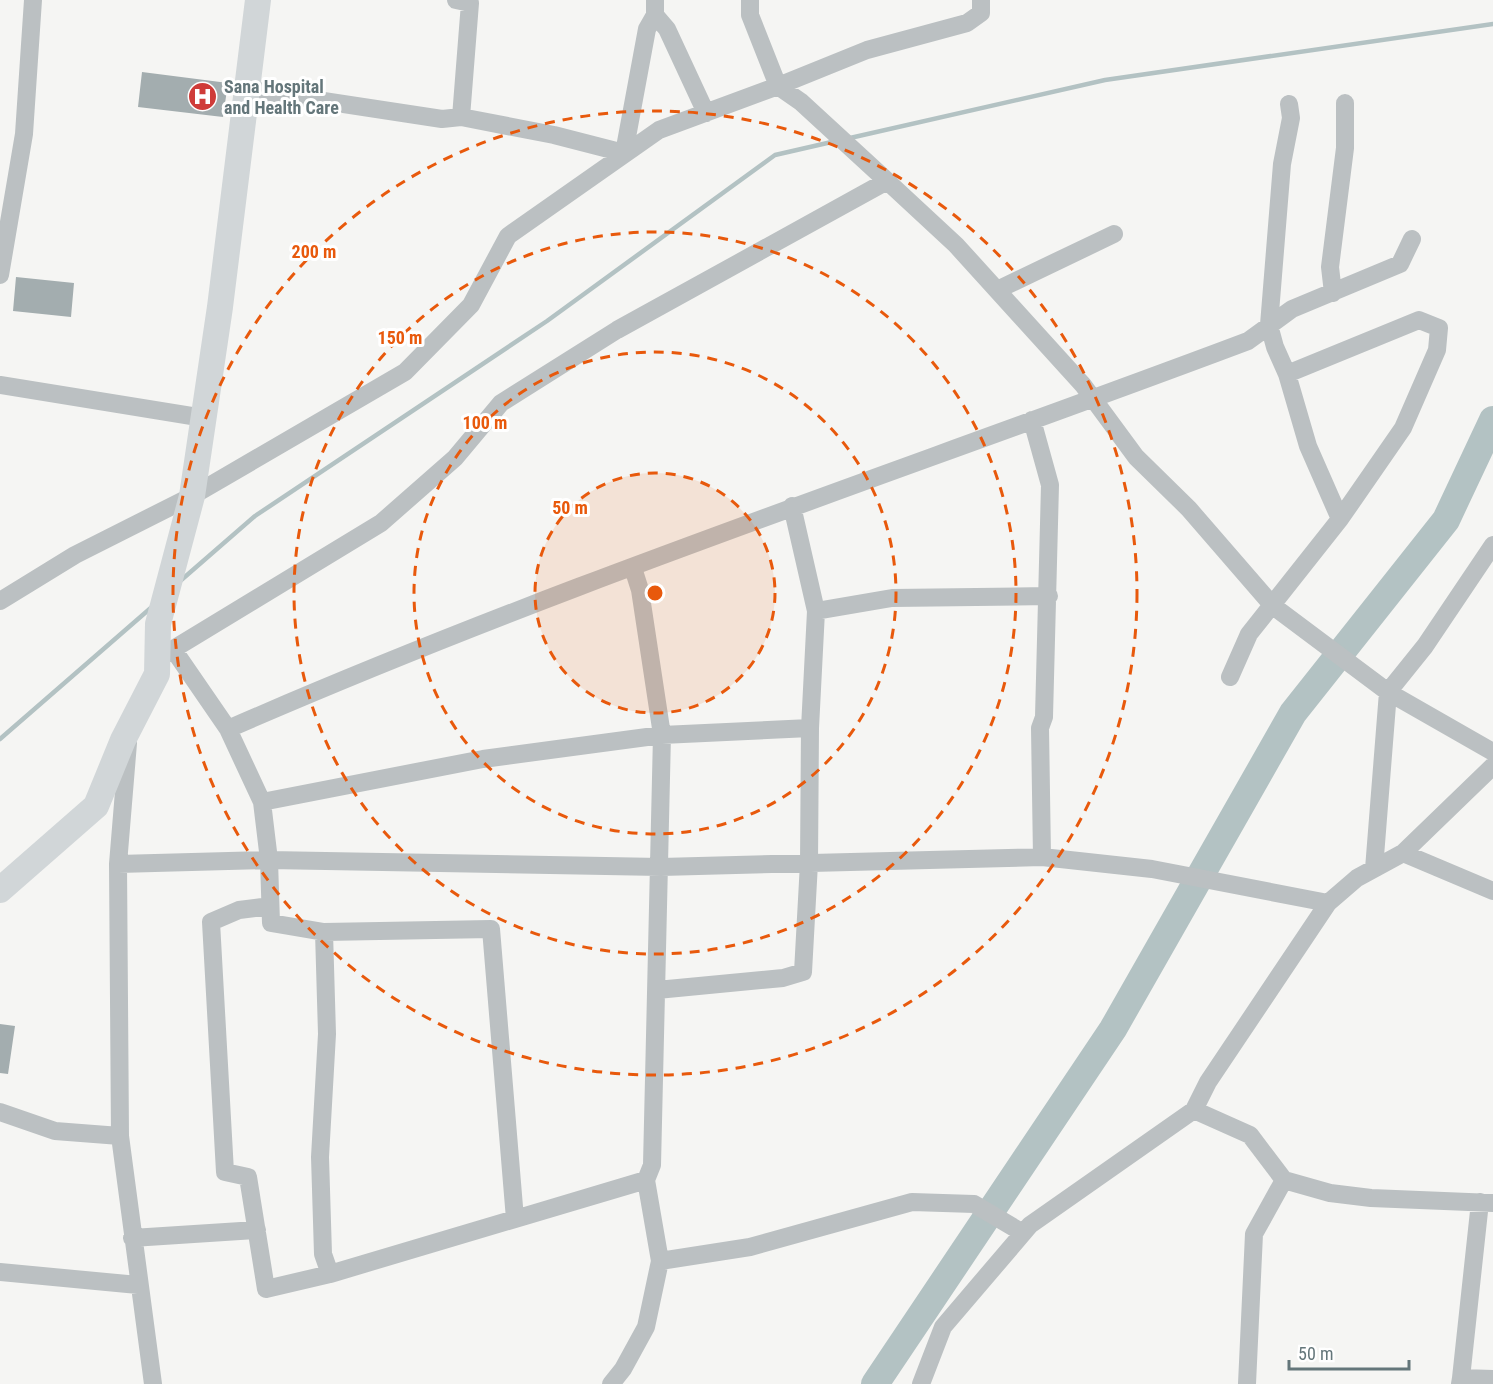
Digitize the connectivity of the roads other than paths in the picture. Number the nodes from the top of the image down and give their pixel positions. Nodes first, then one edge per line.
1 (33, 0) edge
2 (258, 0) edge
3 (456, 0) edge
4 (750, 0) edge
5 (981, 0) edge
6 (655, 7) edge
7 (778, 86) junction
8 (245, 89) junction
9 (1345, 103) dead end
10 (1289, 104) dead end
11 (706, 113) junction
12 (460, 117) junction
13 (624, 153) junction
14 (886, 181) junction
15 (1114, 234) dead end
16 (1412, 239) dead end
17 (0, 275) edge
18 (997, 290) junction
19 (1333, 293) junction
20 (1269, 325) junction
21 (1287, 374) junction
22 (0, 385) edge
23 (1093, 399) junction
24 (204, 418) junction
25 (1032, 420) junction
26 (192, 496) junction
27 (792, 506) junction
28 (1340, 519) junction
29 (1493, 545) edge
30 (633, 568) junction
31 (1049, 596) junction
32 (0, 601) edge
33 (1272, 606) junction
34 (816, 611) junction
35 (165, 654) junction
36 (1230, 677) dead end
37 (1388, 692) junction
38 (129, 728) junction
39 (810, 728) junction
40 (228, 729) junction
41 (662, 735) junction
42 (1493, 752) edge
43 (1493, 766) edge
44 (262, 802) junction
45 (1403, 853) junction
46 (1042, 857) junction
47 (268, 860) junction
48 (809, 863) junction
49 (118, 864) junction
50 (661, 867) junction
51 (1374, 869) junction
52 (0, 890) edge
53 (1493, 891) edge
54 (1328, 903) junction
55 (270, 906) junction
56 (324, 932) junction
57 (657, 990) junction
58 (1194, 1110) junction
59 (0, 1112) edge
60 (120, 1137) junction
61 (646, 1180) junction
62 (1284, 1180) junction
63 (1486, 1202) edge
64 (515, 1219) junction
65 (257, 1230) junction
66 (1023, 1233) junction
67 (132, 1238) junction
68 (660, 1261) junction
69 (0, 1272) edge
70 (330, 1274) junction
71 (138, 1286) junction
72 (1493, 1379) edge
73 (1461, 1381) edge
74 (153, 1384) edge
75 (611, 1384) edge
76 (921, 1384) edge
77 (1247, 1384) edge

1 - 17 street
2 - 8 street
3 - 12 street
4 - 7 street
5 - 7 street
6 - 11 street
6 - 13 street
7 - 11 street
7 - 14 street
8 - 12 street
8 - 24 street
9 - 19 street
10 - 20 street
11 - 13 street
12 - 13 street
13 - 26 street
14 - 18 street
14 - 35 street
15 - 18 street
16 - 19 street
18 - 23 street
19 - 20 street
20 - 21 street
20 - 23 street
21 - 28 street
21 - 28 street
22 - 24 street
23 - 25 street
23 - 33 street
24 - 26 street
25 - 27 street
25 - 31 street
26 - 32 street
26 - 35 street
27 - 30 street
27 - 34 street
28 - 33 street
29 - 37 street
30 - 40 street
30 - 41 street
31 - 34 street
31 - 46 street
33 - 36 street
33 - 37 street
34 - 39 street
35 - 38 street
35 - 40 street
37 - 42 street
37 - 51 street
38 - 49 street
38 - 52 street
39 - 41 street
39 - 48 street
40 - 44 street
41 - 44 street
41 - 50 street
43 - 45 street
44 - 47 street
45 - 51 street
45 - 53 street
46 - 48 street
46 - 54 street
47 - 49 street
47 - 50 street
47 - 55 street
48 - 50 street
48 - 57 street
49 - 60 street
50 - 57 street
51 - 54 street
54 - 58 street
55 - 56 street
55 - 65 street
56 - 64 street
56 - 70 street
57 - 61 street
58 - 62 street
58 - 66 street
59 - 60 street
60 - 67 street
61 - 64 street
61 - 68 street
62 - 63 street
62 - 77 street
63 - 73 street
64 - 70 street
65 - 67 street
65 - 70 street
66 - 68 street
66 - 76 street
67 - 71 street
68 - 75 street
69 - 71 street
71 - 74 street
72 - 73 street

